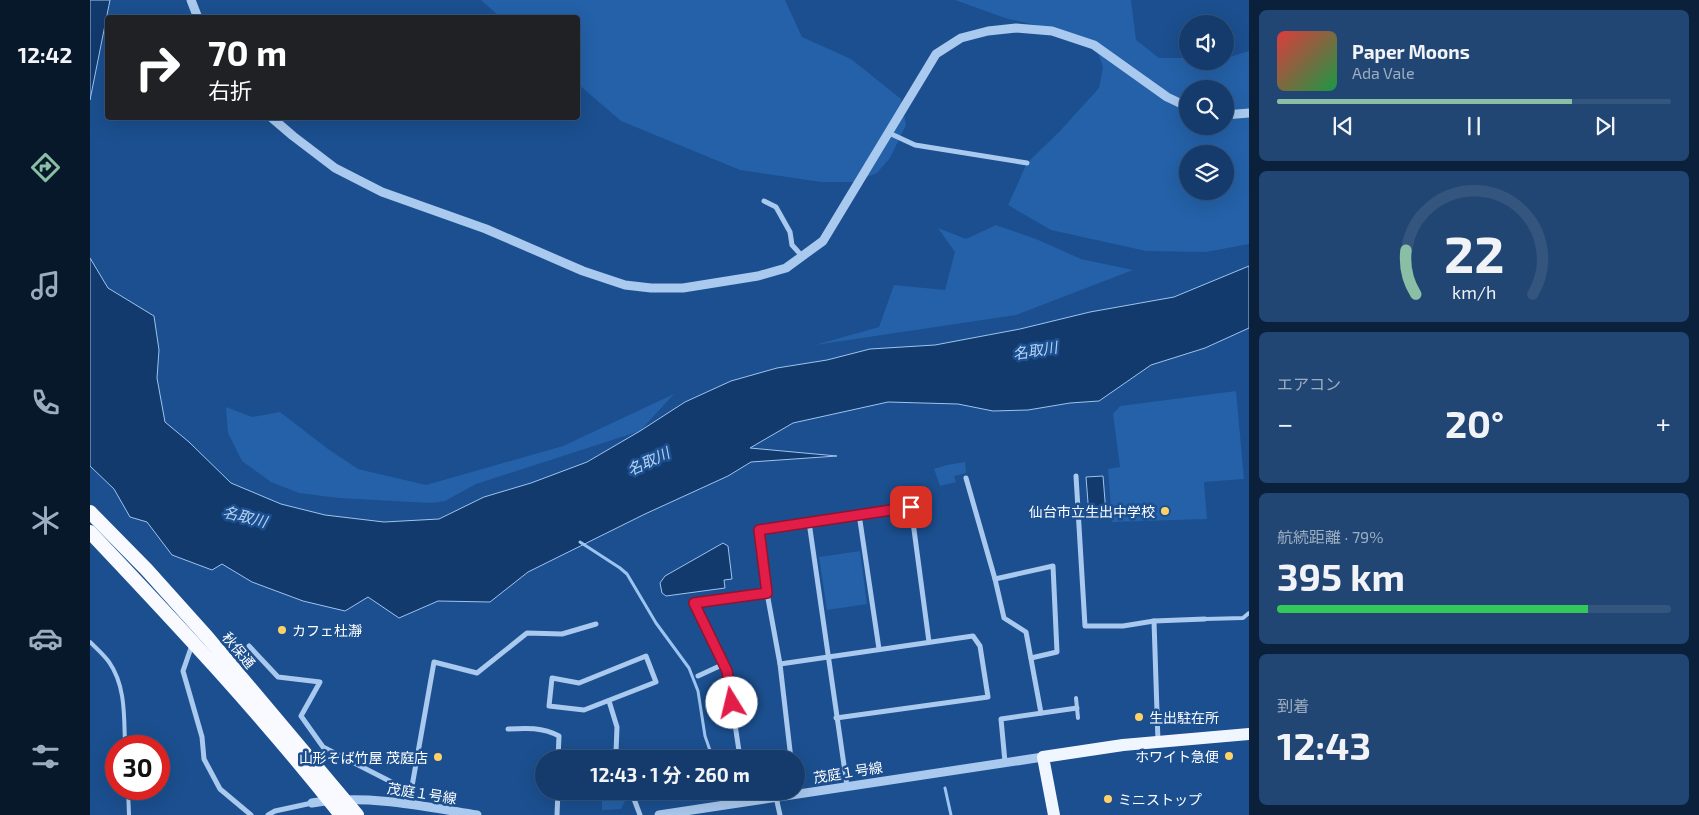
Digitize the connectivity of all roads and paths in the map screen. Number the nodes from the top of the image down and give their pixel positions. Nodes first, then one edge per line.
1 (191, 0) edge
2 (197, 15) edge
3 (1179, 103) edge
4 (1249, 113) edge
5 (1234, 114) edge
6 (274, 120) edge
7 (889, 133) junction
8 (1027, 163) dead end
9 (764, 201) dead end
10 (802, 256) junction
11 (1076, 476) dead end
12 (966, 478) dead end
13 (90, 512) edge
14 (859, 514) junction
15 (809, 522) junction
16 (90, 532) edge
17 (996, 579) junction
18 (767, 593) junction
19 (1249, 613) edge
20 (1205, 619) joint
21 (1154, 620) junction
22 (596, 624) dead end
23 (193, 641) junction
24 (90, 642) edge
25 (930, 642) junction
26 (249, 646) dead end
27 (879, 650) junction
28 (829, 658) junction
29 (1031, 658) junction
30 (724, 664) junction
31 (780, 664) junction
32 (698, 676) dead end
33 (1076, 698) dead end
34 (609, 701) junction
35 (1077, 708) junction
36 (1041, 713) junction
37 (836, 718) junction
38 (1078, 718) dead end
39 (508, 729) dead end
40 (1249, 734) edge
41 (125, 735) edge
42 (1158, 742) junction
43 (558, 750) edge
44 (616, 750) edge
45 (739, 750) edge
46 (790, 750) edge
47 (1043, 757) junction
48 (1005, 762) junction
49 (847, 786) junction
50 (410, 792) junction
51 (805, 792) edge
52 (128, 800) edge
53 (330, 800) junction
54 (344, 800) junction
55 (558, 800) edge
56 (634, 800) edge
57 (756, 800) edge
58 (777, 800) edge
59 (312, 803) joint
60 (411, 804) junction
61 (129, 815) edge
62 (251, 815) edge
63 (268, 815) edge
64 (341, 815) edge
65 (357, 815) edge
66 (477, 815) edge
67 (557, 815) edge
68 (640, 815) edge
69 (658, 815) edge
70 (780, 815) edge
71 (1054, 815) edge

1 - 2 street
3 - 7 street
4 - 5 street
6 - 10 street
7 - 8 street
7 - 10 street
9 - 10 street
11 - 21 street
12 - 17 street
13 - 54 highway, 秋保通
14 - 15 street
14 - 25 street
14 - 27 street
15 - 18 street
15 - 28 street
16 - 23 highway, 秋保通
17 - 29 street
17 - 29 street
18 - 30 street
18 - 31 street
19 - 20 lane
20 - 21 street
21 - 42 street
22 - 50 street
23 - 53 highway, 秋保通
23 - 62 street
24 - 41 lane
25 - 27 street
25 - 37 street
26 - 50 street
27 - 28 street
28 - 31 street
28 - 37 street
29 - 36 street
30 - 32 street
30 - 45 street
31 - 46 street
33 - 35 lane
34 - 34 street
34 - 44 street
35 - 36 street
35 - 38 lane
36 - 48 street
37 - 49 street
39 - 43 street
40 - 42 main road
42 - 47 main road
47 - 48 street, 茂庭１号線
47 - 71 main road
48 - 49 street, 茂庭１号線
49 - 51 street, 茂庭１号線
50 - 60 street
52 - 61 lane
53 - 54 street, 茂庭１号線
53 - 59 street, 茂庭１号線
53 - 64 highway, 秋保通
54 - 60 street, 茂庭１号線
54 - 65 highway, 秋保通
55 - 67 street
56 - 68 street
57 - 69 street, 茂庭１号線
58 - 70 street
59 - 63 street
60 - 66 street, 茂庭１号線

